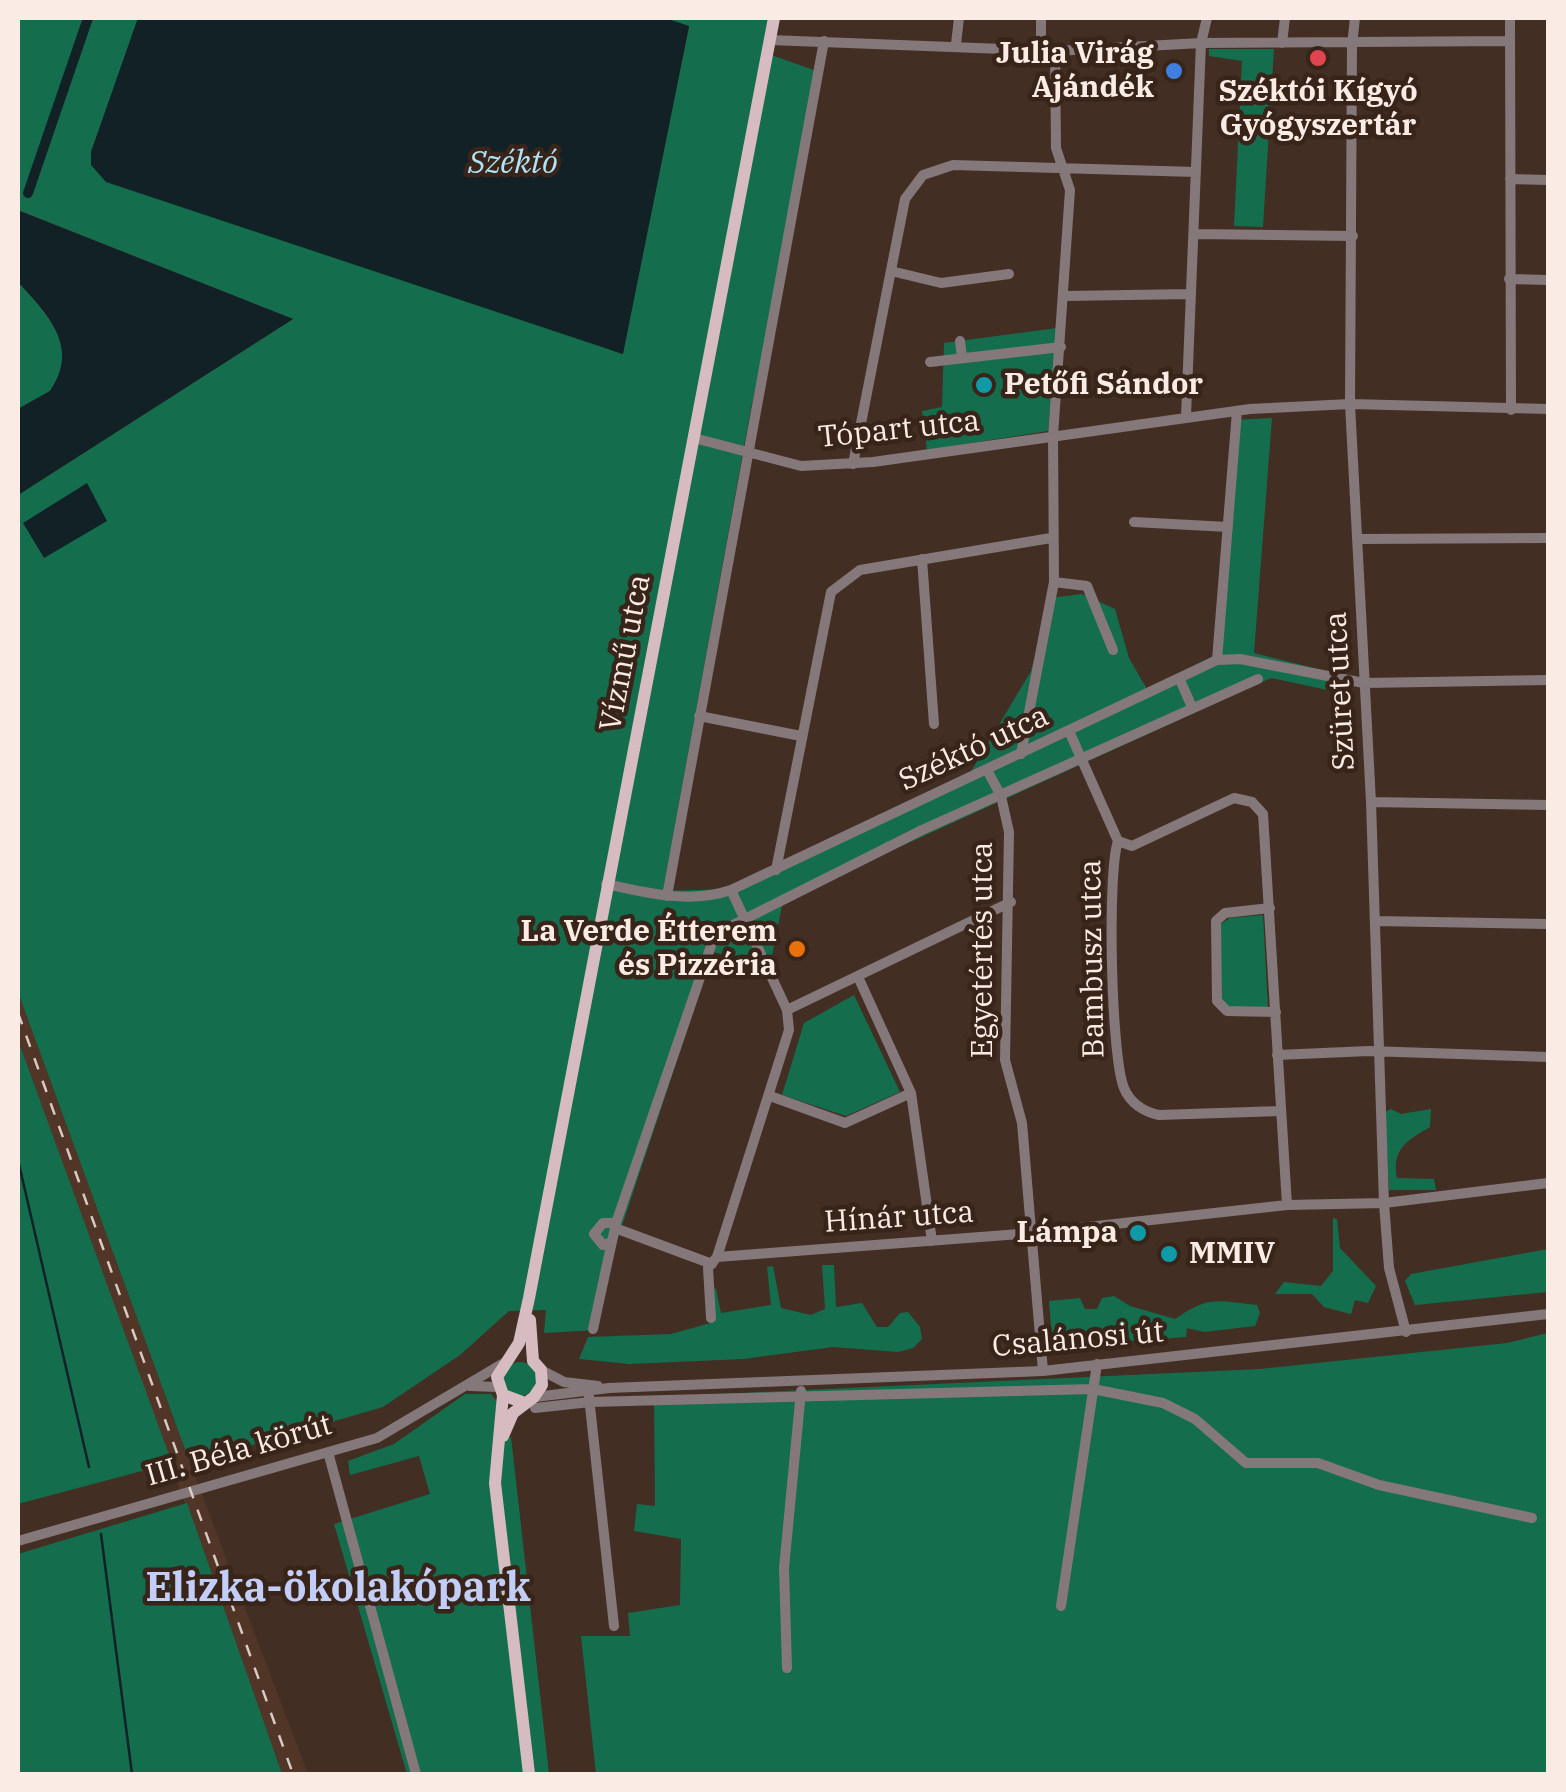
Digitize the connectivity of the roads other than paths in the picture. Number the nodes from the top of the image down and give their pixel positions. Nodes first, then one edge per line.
1 (774, 18) edge
2 (959, 18) edge
3 (1041, 18) edge
4 (1208, 18) edge
5 (1285, 18) edge
6 (1356, 18) edge
7 (1510, 18) edge
8 (770, 40) junction
9 (824, 41) junction
10 (1510, 41) junction
11 (1282, 43) junction
12 (956, 44) junction
13 (1201, 44) junction
14 (1352, 45) junction
15 (1041, 50) junction
16 (1055, 50) junction
17 (1063, 170) junction
18 (1196, 172) junction
19 (1510, 179) junction
20 (1548, 180) edge
21 (1196, 234) junction
22 (1352, 236) junction
23 (890, 271) junction
24 (1009, 274) dead end
25 (1510, 280) junction
26 (1548, 280) edge
27 (1191, 294) junction
28 (1065, 296) junction
29 (960, 341) dead end
30 (1060, 346) junction
31 (962, 358) junction
32 (930, 362) dead end
33 (1350, 404) junction
34 (1548, 409) edge
35 (1512, 410) junction
36 (1237, 411) junction
37 (1186, 416) junction
38 (1053, 436) junction
39 (694, 438) junction
40 (750, 453) junction
41 (853, 464) junction
42 (1134, 522) dead end
43 (1228, 527) junction
44 (1051, 538) junction
45 (1548, 538) edge
46 (1360, 539) junction
47 (922, 559) junction
48 (1054, 582) junction
49 (1114, 650) dead end
50 (1217, 660) junction
51 (1258, 679) dead end
52 (1180, 680) junction
53 (1548, 680) edge
54 (1364, 682) junction
55 (1192, 707) junction
56 (699, 716) junction
57 (934, 724) dead end
58 (1069, 731) junction
59 (801, 736) junction
60 (1021, 754) junction
61 (1082, 761) junction
62 (987, 770) junction
63 (1000, 796) junction
64 (1371, 802) junction
65 (1548, 804) edge
66 (1118, 841) junction
67 (776, 870) junction
68 (606, 884) junction
69 (730, 890) junction
70 (667, 896) junction
71 (1011, 902) junction
72 (1270, 908) junction
73 (743, 918) junction
74 (1375, 920) junction
75 (1548, 924) edge
76 (858, 980) junction
77 (787, 1010) junction
78 (1276, 1012) junction
79 (1381, 1054) junction
80 (1277, 1056) junction
81 (1548, 1057) edge
82 (911, 1093) junction
83 (770, 1096) junction
84 (1281, 1111) junction
85 (1548, 1184) edge
86 (1384, 1203) junction
87 (1286, 1206) junction
88 (615, 1226) junction
89 (1033, 1233) junction
90 (932, 1241) junction
91 (612, 1242) junction
92 (714, 1261) junction
93 (529, 1298) junction
94 (1548, 1314) edge
95 (711, 1318) dead end
96 (593, 1328) dead end
97 (1406, 1332) junction
98 (507, 1361) junction
99 (1097, 1364) junction
100 (537, 1365) junction
101 (1044, 1370) junction
102 (802, 1380) junction
103 (464, 1385) junction
104 (609, 1388) junction
105 (1093, 1389) junction
106 (501, 1391) junction
107 (800, 1396) junction
108 (589, 1397) junction
109 (531, 1403) junction
110 (328, 1452) junction
111 (497, 1456) junction
112 (1532, 1518) dead end
113 (18, 1541) edge
114 (1060, 1606) dead end
115 (614, 1626) dead end
116 (787, 1668) dead end
117 (416, 1774) edge
118 (529, 1774) edge

1 - 8 main road, Vízmű utca
2 - 12 street
3 - 15 street
4 - 13 street
5 - 11 street
6 - 14 street, Szüret utca
7 - 10 street
8 - 9 street
8 - 39 main road, Vízmű utca
9 - 12 street
9 - 40 street
10 - 14 street
10 - 19 street
11 - 13 street
11 - 14 street
12 - 15 street
13 - 16 street
13 - 18 street
14 - 22 street, Szüret utca
15 - 16 street
16 - 17 street
17 - 18 street
17 - 23 street
17 - 28 street
18 - 21 street
19 - 20 street
19 - 25 street
21 - 22 street
21 - 27 street
22 - 33 street, Szüret utca
23 - 24 street
23 - 41 street
25 - 26 street
25 - 35 street
27 - 28 street
27 - 37 street
28 - 30 street
29 - 31 street
30 - 31 street
30 - 38 street
31 - 32 street
33 - 35 street, Tópart utca
33 - 36 street, Tópart utca
33 - 46 street, Szüret utca
34 - 35 street, Tópart utca
36 - 37 street, Tópart utca
36 - 43 street
37 - 38 street, Tópart utca
38 - 41 street, Tópart utca
38 - 44 street
39 - 40 street, Tópart utca
39 - 68 main road, Vízmű utca
40 - 41 street, Tópart utca
40 - 56 street
42 - 43 street
43 - 50 street
44 - 47 street
44 - 48 street
45 - 46 street
46 - 54 street, Szüret utca
47 - 57 street
47 - 59 street
48 - 49 street
48 - 60 street
50 - 52 street, Széktó utca
50 - 54 street
51 - 55 street, Széktó utca
52 - 55 street
52 - 58 street, Széktó utca
53 - 54 street
54 - 64 street, Szüret utca
55 - 61 street, Széktó utca
56 - 59 street
56 - 70 street
58 - 60 street, Széktó utca
58 - 61 street, Bambusz utca
59 - 67 street
60 - 62 street, Széktó utca
61 - 63 street, Széktó utca
61 - 66 street, Bambusz utca
62 - 63 street, Egyetértés utca
62 - 67 street, Széktó utca
63 - 71 street, Egyetértés utca
63 - 73 street, Széktó utca
64 - 65 street
64 - 74 street, Szüret utca
66 - 72 street
66 - 84 street, Bambusz utca
67 - 69 street, Széktó utca
68 - 70 street, Széktó utca
68 - 93 main road, Vízmű utca
69 - 70 street, Széktó utca
69 - 73 street
71 - 76 street
71 - 89 street, Egyetértés utca
72 - 78 street
72 - 78 street
73 - 77 street
73 - 88 street
74 - 75 street
74 - 79 street, Szüret utca
76 - 77 street
76 - 82 street
77 - 83 street
78 - 80 street
79 - 80 street
79 - 81 street
79 - 86 street, Szüret utca
80 - 84 street
82 - 83 street
82 - 90 street
83 - 92 street
84 - 87 street
85 - 86 street, Hínár utca
86 - 87 street, Hínár utca
86 - 97 street, Szüret utca
87 - 89 street, Hínár utca
88 - 91 street
88 - 91 street
88 - 92 street
89 - 90 street, Hínár utca
89 - 101 street, Egyetértés utca
90 - 92 street, Hínár utca
91 - 96 street
92 - 95 street
93 - 98 main road
93 - 100 main road
94 - 97 street, Csalánosi út
97 - 99 street, Csalánosi út
98 - 100 main road
98 - 103 street, III. Béla körút
98 - 106 main road
99 - 101 street, Csalánosi út
99 - 105 street
100 - 104 street, Csalánosi út
100 - 109 main road
101 - 102 street, Csalánosi út
102 - 104 street, Csalánosi út
102 - 107 street
103 - 106 street
103 - 110 street, III. Béla körút
104 - 108 street, Csalánosi út
105 - 107 street
105 - 112 street
105 - 114 street
106 - 109 main road
106 - 111 main road
107 - 108 street
107 - 116 street
108 - 109 street, Csalánosi út
108 - 115 street
109 - 111 main road
110 - 113 street, III. Béla körút
110 - 117 street
111 - 118 main road

